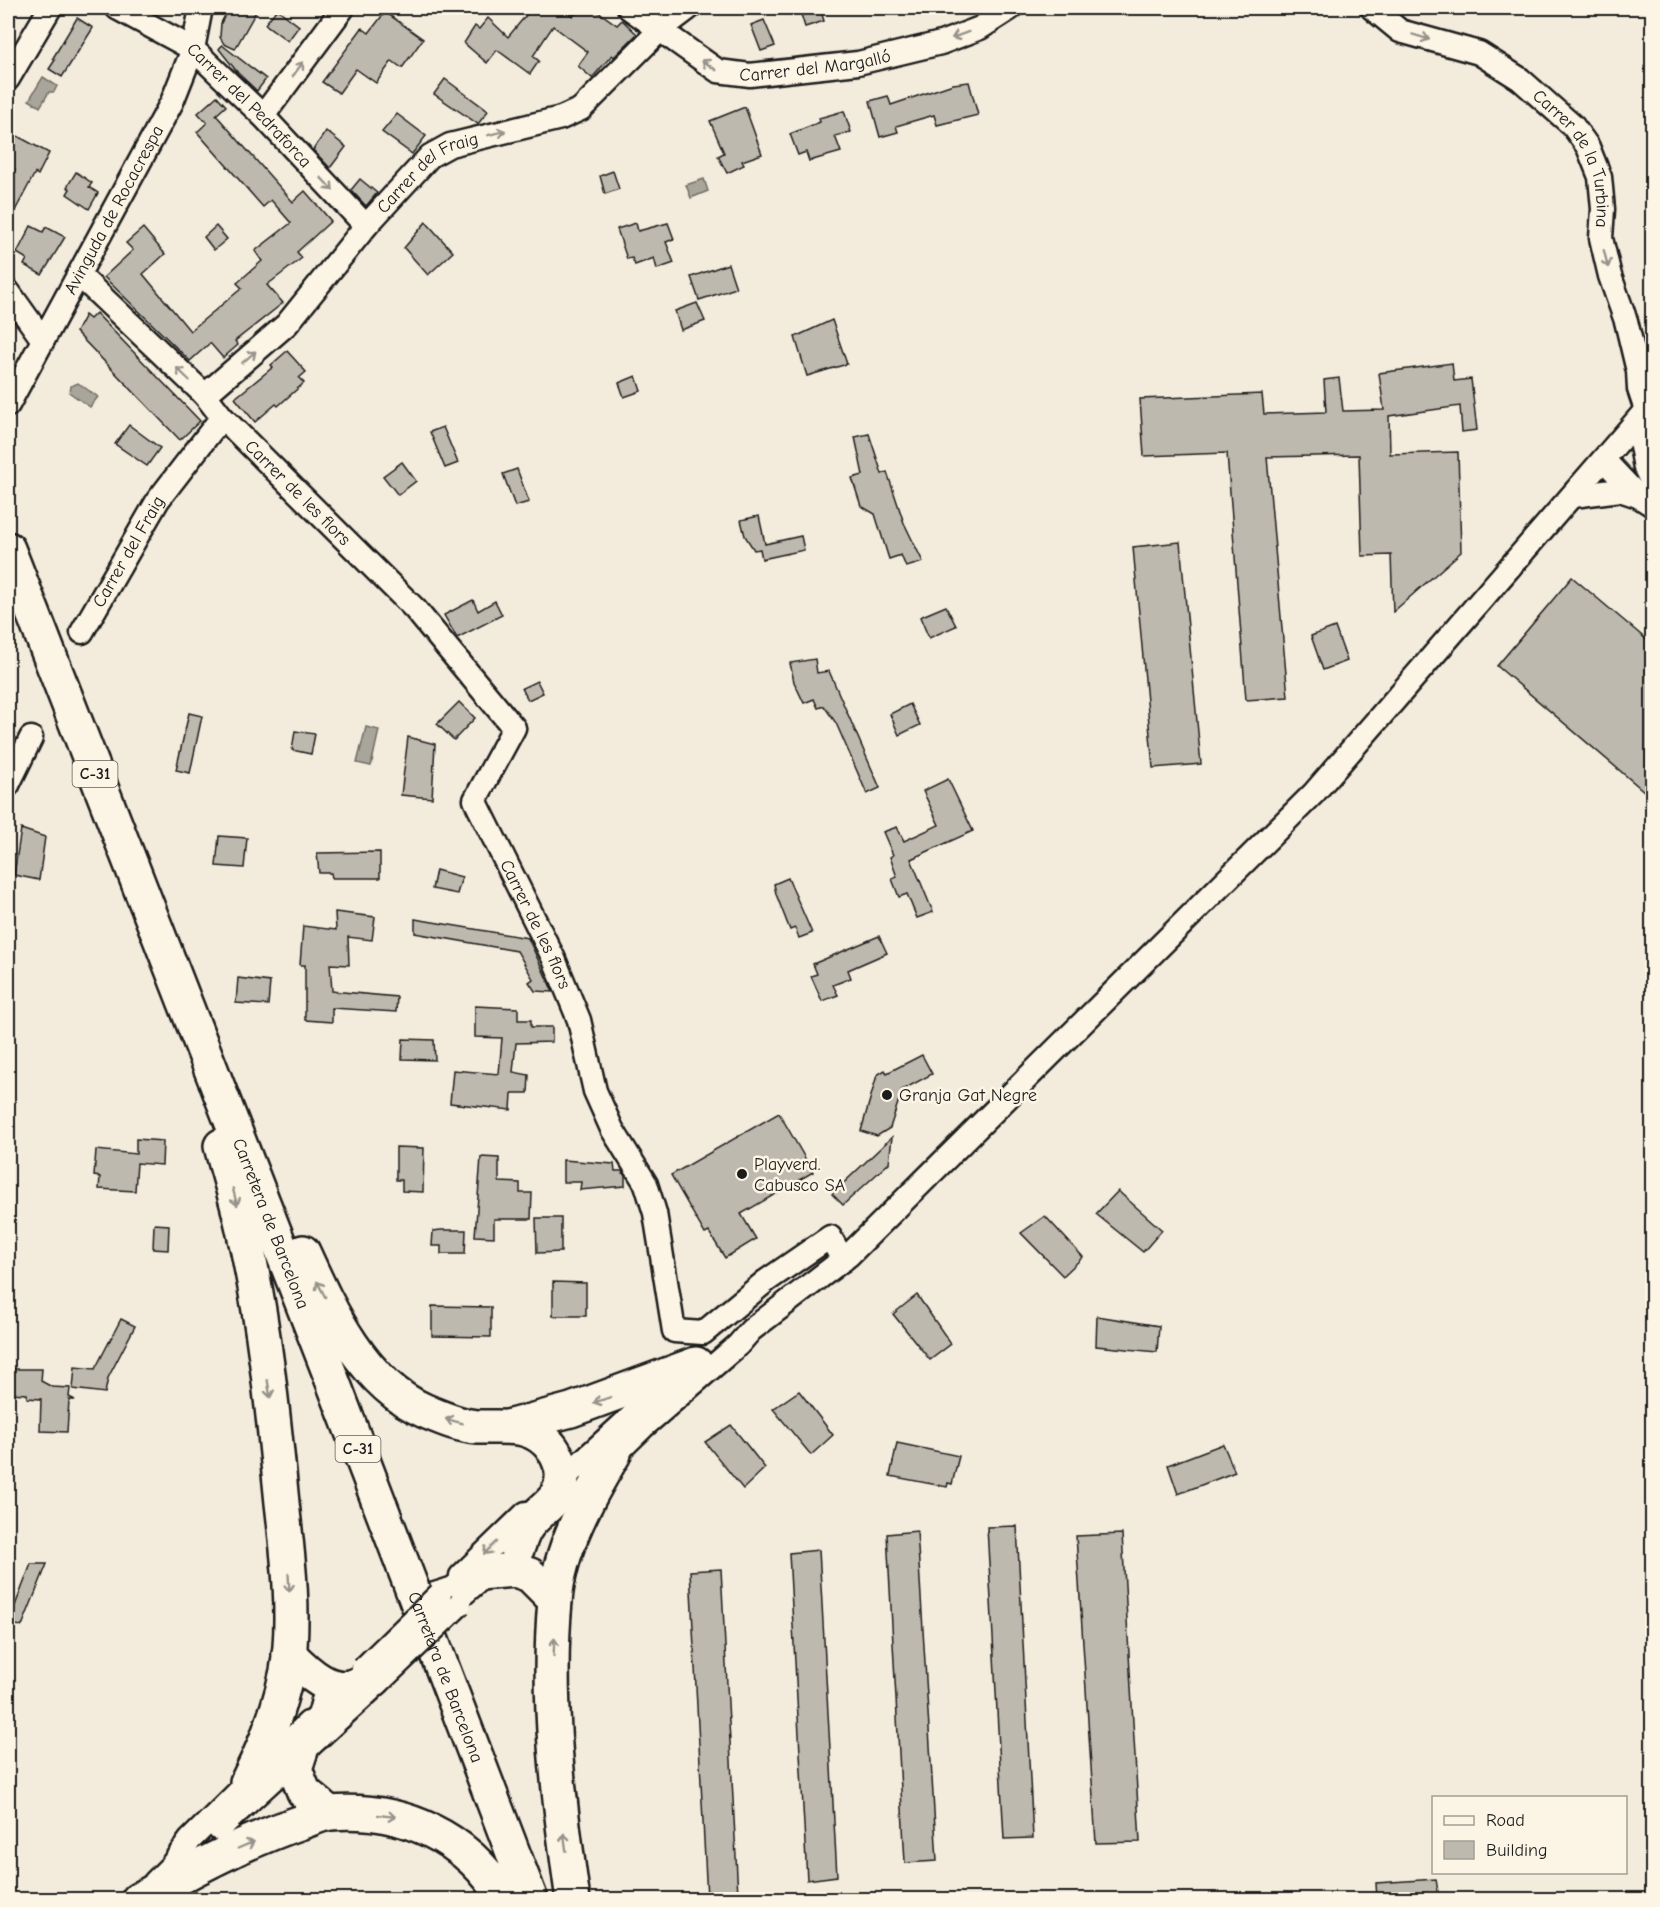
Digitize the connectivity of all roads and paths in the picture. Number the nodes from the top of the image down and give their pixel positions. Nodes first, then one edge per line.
1 (50, 8) edge
2 (117, 8) edge
3 (201, 8) edge
4 (343, 8) edge
5 (629, 8) edge
6 (689, 8) edge
7 (1011, 8) edge
8 (1372, 8) edge
9 (660, 30) junction
10 (193, 49) junction
11 (8, 78) edge
12 (263, 116) junction
13 (366, 226) junction
14 (79, 275) junction
15 (8, 291) edge
16 (43, 340) junction
17 (205, 395) junction
18 (8, 405) edge
19 (1645, 412) edge
20 (222, 417) junction
21 (1604, 460) junction
22 (1647, 488) edge
23 (1574, 496) junction
24 (8, 549) edge
25 (82, 632) dead end
26 (31, 738) dead end
27 (8, 785) edge
28 (183, 999) junction
29 (843, 1260) junction
30 (751, 1330) junction
31 (696, 1364) junction
32 (511, 1426) junction
33 (614, 1454) junction
34 (563, 1479) junction
35 (506, 1560) junction
36 (445, 1599) junction
37 (555, 1600) junction
38 (416, 1646) joint
39 (288, 1654) junction
40 (353, 1686) junction
41 (299, 1757) junction
42 (247, 1782) junction
43 (329, 1813) junction
44 (171, 1866) junction
45 (138, 1899) edge
46 (505, 1899) edge
47 (531, 1899) edge
48 (573, 1899) edge

1 - 11 street
2 - 10 street, Carrer del Pedraforca
3 - 10 street, Avinguda de Rocacrespa
12 -> 4 street
5 - 9 street, Carrer del Margalló
6 - 9 street, Carrer del Fraig
7 -> 9 street, Carrer del Margalló
8 -> 19 street, Carrer de la Turbina
13 -> 9 street, Carrer del Fraig
10 - 12 street, Carrer del Pedraforca
10 - 14 street, Avinguda de Rocacrespa
12 -> 13 street, Carrer del Pedraforca
17 -> 13 street, Carrer del Fraig
14 - 16 street, Avinguda de Rocacrespa
17 -> 14 street
15 - 16 street
16 - 18 street, Avinguda de Rocacrespa
17 - 20 street
19 - 21 street
19 - 22 street, Carrer de la Turbina
20 - 25 street, Carrer del Fraig
20 - 29 street, Carrer de les flors
21 - 22 street
21 - 23 street
22 - 23 street
23 - 29 street
24 - 28 highway, Carretera de Barcelona / C-31
26 - 27 street
32 -> 28 highway
28 -> 39 highway
28 - 47 highway, Carretera de Barcelona / C-31
29 - 30 street
30 - 31 street
30 - 33 street
31 -> 32 highway
31 - 34 street
32 - 34 highway
33 - 35 street
33 - 37 highway
34 - 35 highway
34 -> 36 street
35 - 36 highway
35 - 37 highway
36 - 38 street, bridge
36 - 40 street, bridge
48 -> 37 highway
38 - 40 highway
39 - 40 highway
39 - 42 highway
40 - 41 street
40 - 41 highway
40 - 42 street
41 - 43 highway
41 - 44 street
42 - 44 street
45 -> 43 highway
43 -> 46 highway
44 - 45 street

